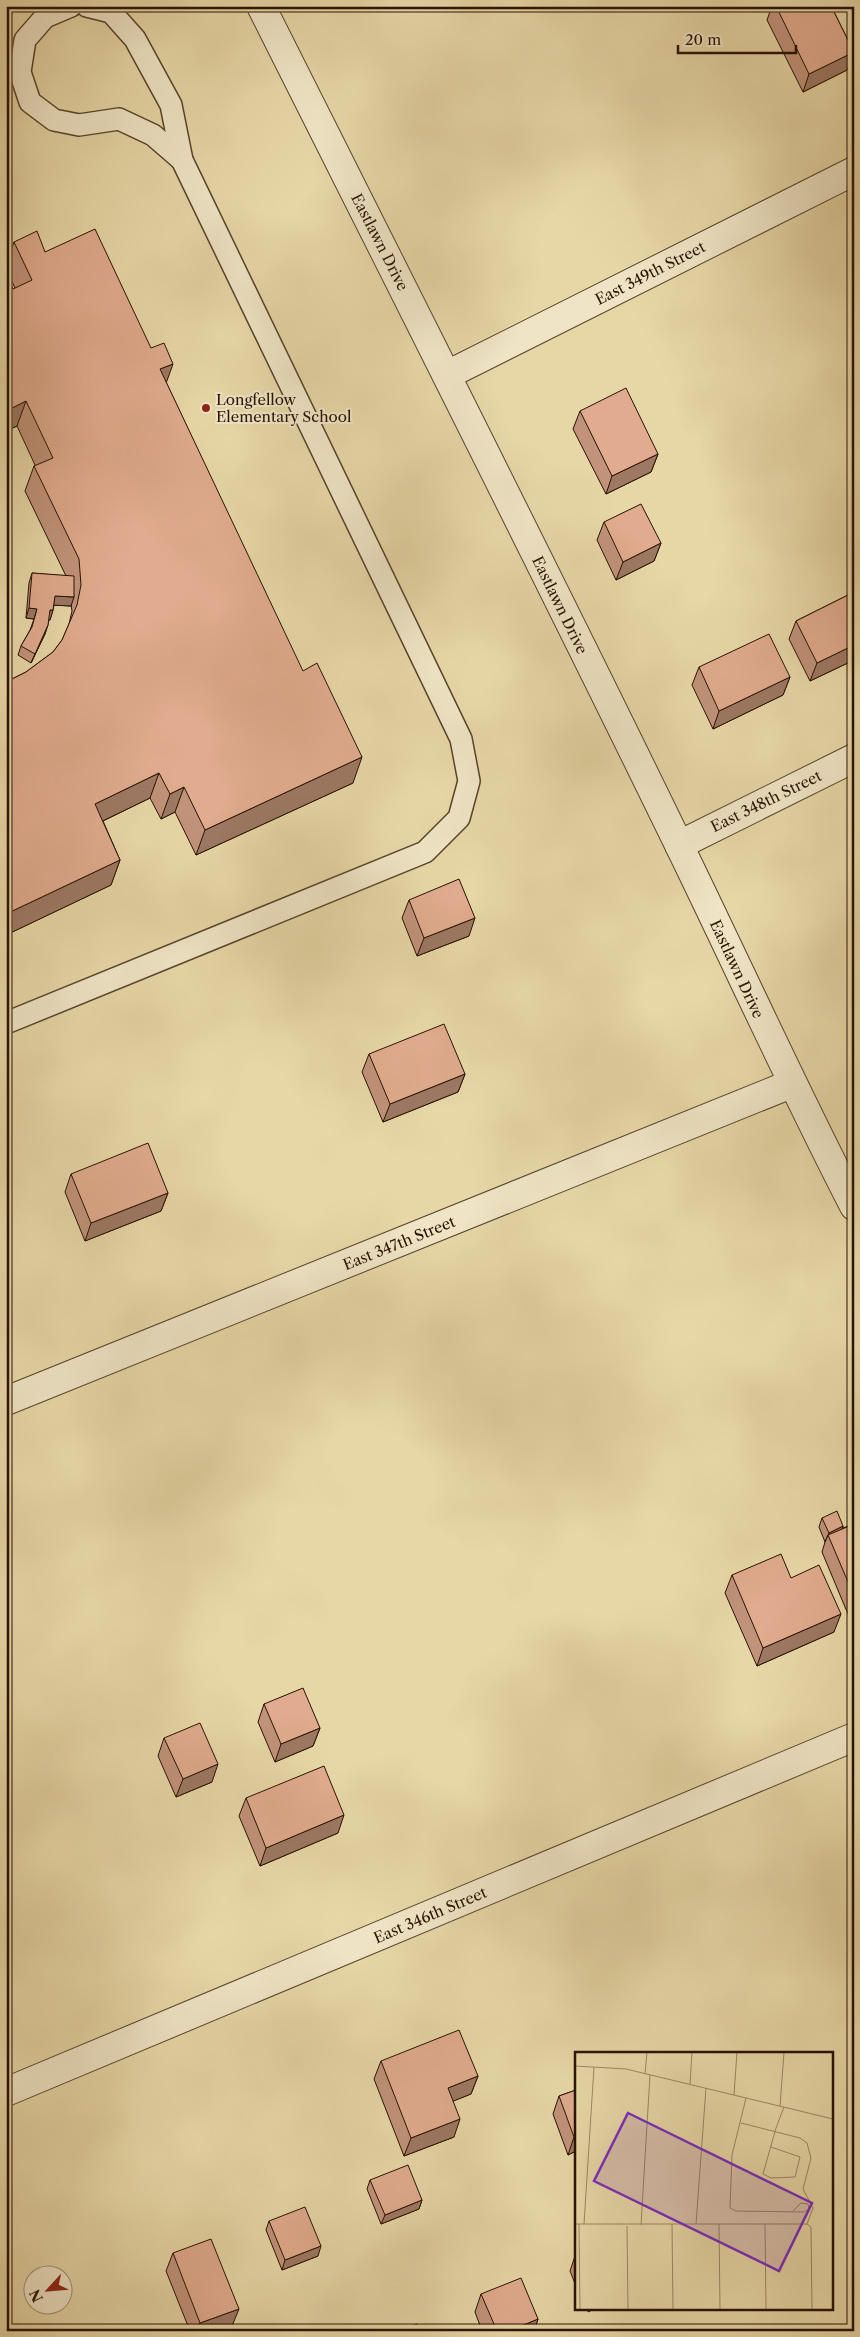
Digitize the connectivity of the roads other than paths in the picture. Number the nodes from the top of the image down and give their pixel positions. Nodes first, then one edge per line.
1 (71, 6) edge
2 (88, 6) edge
3 (261, 6) edge
4 (182, 160) junction
5 (854, 171) edge
6 (447, 375) junction
7 (854, 758) edge
8 (679, 845) junction
9 (6, 1023) edge
10 (792, 1084) junction
11 (854, 1206) edge
12 (6, 1401) edge
13 (854, 1737) edge
14 (6, 2092) edge

1 - 4 lane
2 - 4 lane
3 - 6 street, Eastlawn Drive
4 - 9 lane
5 - 6 street, East 349th Street
6 - 8 street, Eastlawn Drive
7 - 8 street, East 348th Street
8 - 10 street, Eastlawn Drive
10 - 11 street, Eastlawn Drive
10 - 12 street, East 347th Street
13 - 14 street, East 346th Street

